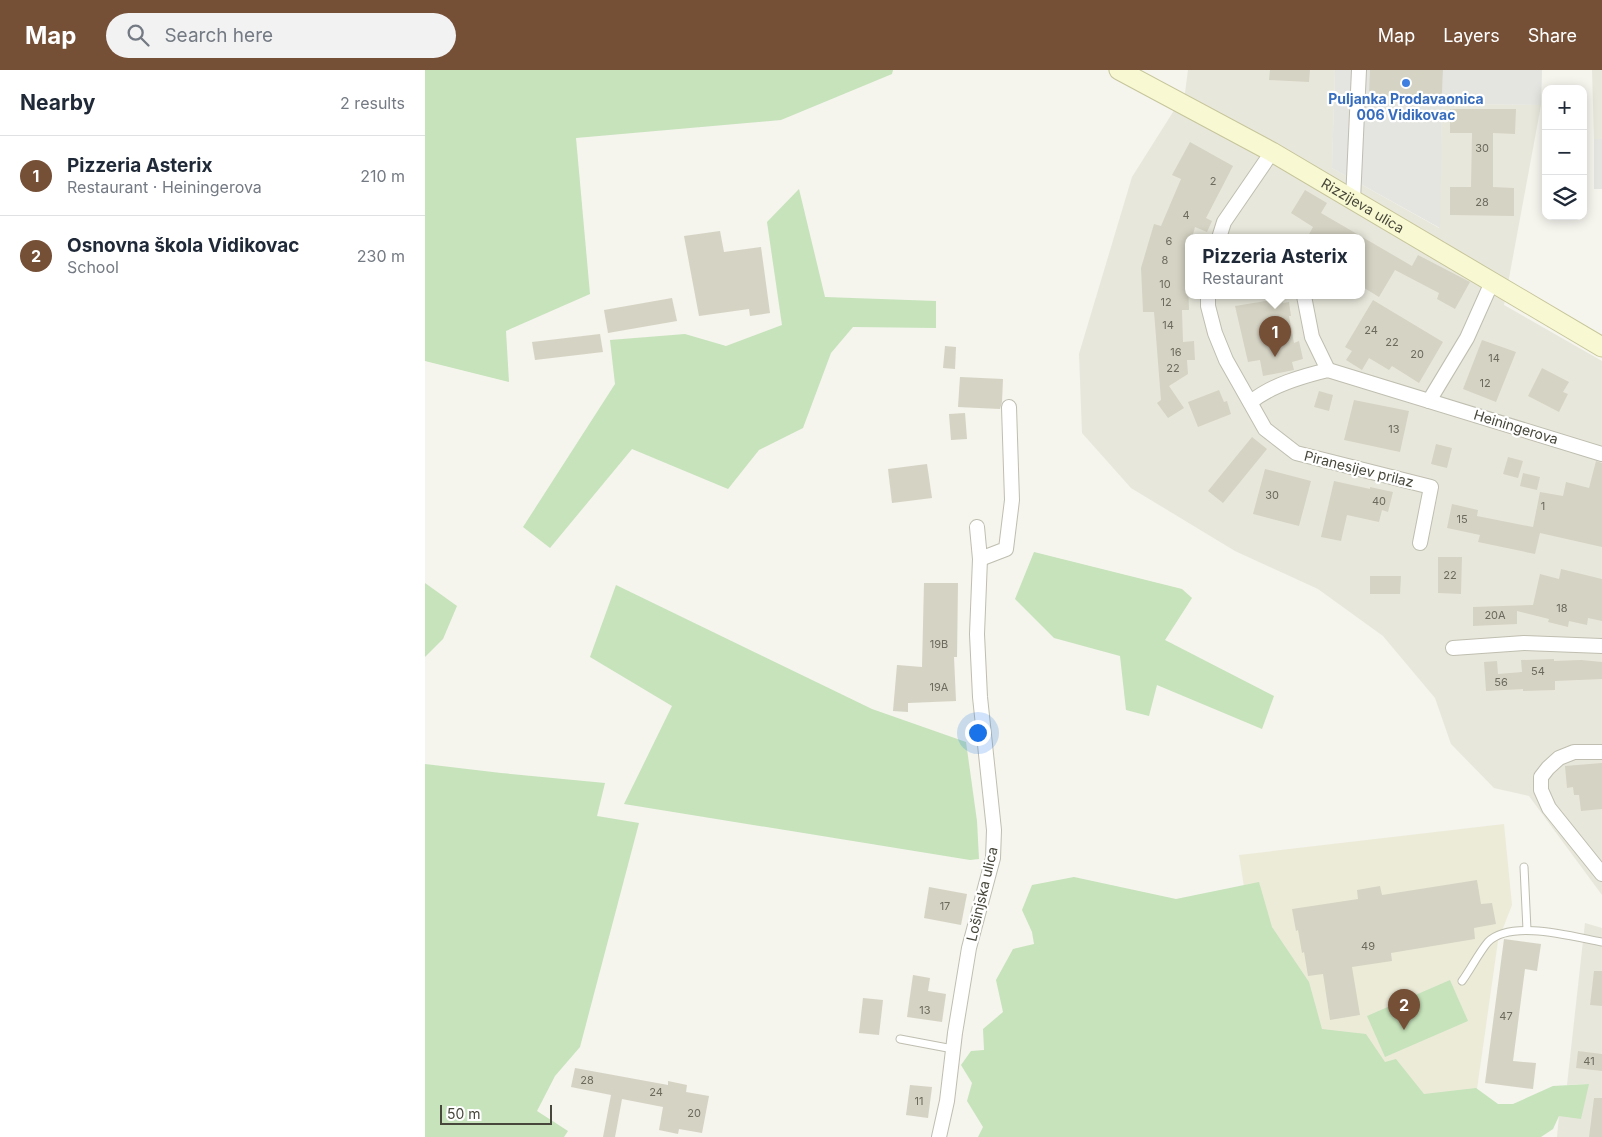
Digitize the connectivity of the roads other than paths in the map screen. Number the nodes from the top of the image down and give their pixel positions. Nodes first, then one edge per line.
1 (1119, 70) edge
2 (1359, 70) edge
3 (1272, 152) junction
4 (1353, 200) junction
5 (1220, 234) edge
6 (1492, 282) junction
7 (1208, 299) edge
8 (1304, 299) edge
9 (1602, 347) edge
10 (1328, 370) junction
11 (1429, 401) junction
12 (1251, 402) junction
13 (1009, 408) dead end
14 (1602, 454) edge
15 (977, 527) dead end
16 (1420, 543) dead end
17 (980, 559) junction
18 (1602, 646) edge
19 (1453, 648) dead end
20 (1602, 752) edge
21 (1524, 867) dead end
22 (1602, 874) edge
23 (1527, 930) junction
24 (1602, 942) edge
25 (1462, 981) dead end
26 (900, 1039) dead end
27 (953, 1049) junction
28 (939, 1137) edge

1 - 3 street, Rizzijeva ulica
2 - 4 street
3 - 4 street, Rizzijeva ulica
3 - 5 street
4 - 6 street, Rizzijeva ulica
6 - 9 street, Rizzijeva ulica
6 - 11 street
7 - 12 street, Piranesijev prilaz
8 - 10 street
10 - 11 street, Heiningerova
10 - 12 street
11 - 14 street, Heiningerova
12 - 16 street, Piranesijev prilaz
13 - 17 street
15 - 17 street, Lošinjska ulica
17 - 27 street, Lošinjska ulica
18 - 19 street
20 - 22 street
21 - 23 lane
23 - 24 lane
23 - 25 lane
26 - 27 lane
27 - 28 street, Lošinjska ulica

